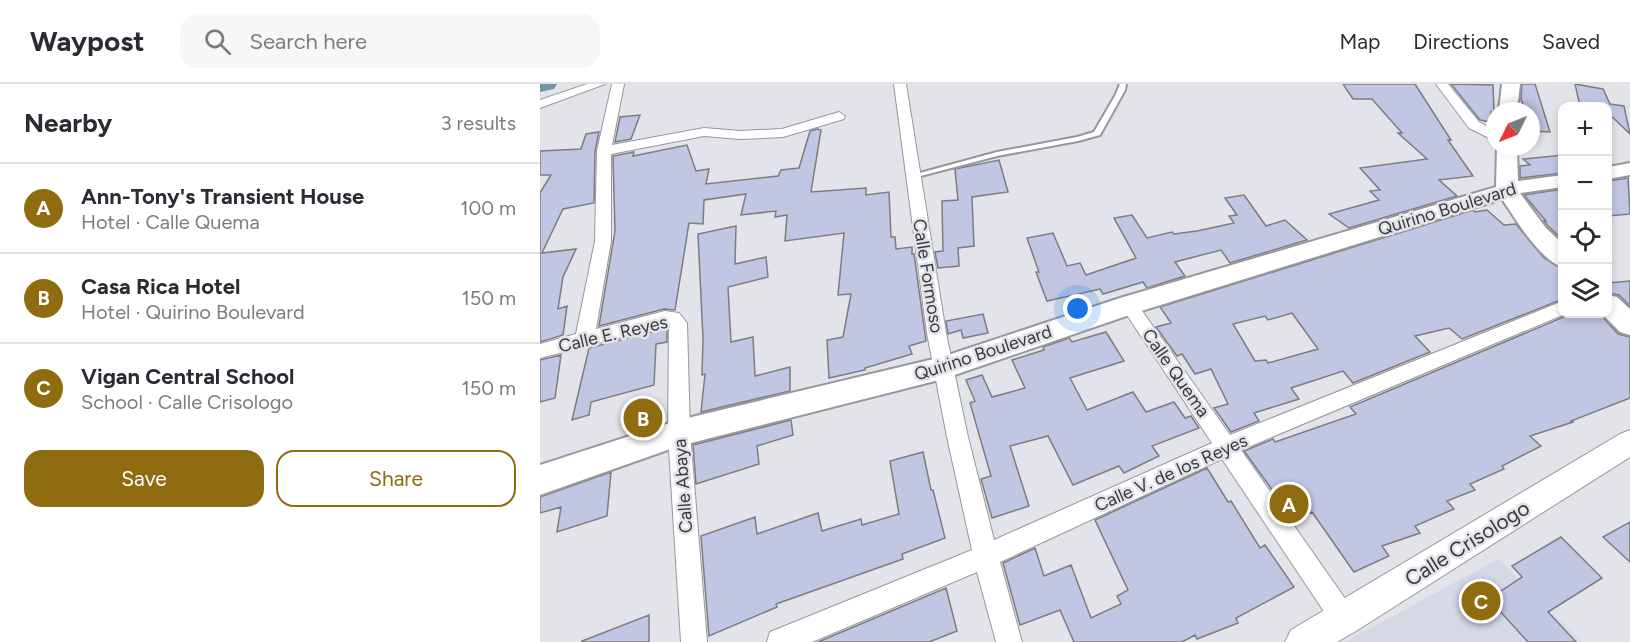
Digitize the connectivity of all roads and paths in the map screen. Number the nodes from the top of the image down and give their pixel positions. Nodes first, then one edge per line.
1 (599, 84) edge
2 (618, 84) edge
3 (900, 84) edge
4 (1123, 84) edge
5 (1442, 84) edge
6 (1511, 84) edge
7 (1509, 102) edge
8 (540, 104) edge
9 (839, 116) dead end
10 (1486, 132) edge
11 (604, 151) junction
12 (1507, 156) edge
13 (1630, 169) edge
14 (1612, 172) edge
15 (913, 176) junction
16 (1558, 182) edge
17 (1507, 191) junction
18 (1558, 254) edge
19 (1129, 305) junction
20 (1612, 308) edge
21 (1558, 309) edge
22 (1630, 325) edge
23 (680, 329) joint
24 (585, 338) junction
25 (540, 351) edge
26 (943, 368) junction
27 (679, 433) junction
28 (1630, 442) edge
29 (1228, 446) junction
30 (540, 480) edge
31 (984, 557) junction
32 (1344, 619) junction
33 (694, 642) edge
34 (780, 642) edge
35 (1009, 642) edge
36 (1304, 642) edge

1 - 8 street
2 - 11 street
3 - 15 street, Calle Formoso
4 - 15 lane
5 - 10 street
6 - 7 main road
9 - 11 street
11 - 24 street
12 - 17 main road
13 - 14 main road
15 - 26 street, Calle Formoso
16 - 17 main road, Quirino Boulevard
17 - 18 main road
17 - 19 main road, Quirino Boulevard
19 - 26 main road, Quirino Boulevard
19 - 29 street, Calle Quema
20 - 22 main road
21 - 29 street, Calle V. de los Reyes
23 - 24 street, Calle E. Reyes
23 - 27 street, Calle Abaya
24 - 25 street, Calle E. Reyes
26 - 27 main road, Quirino Boulevard
26 - 31 street, Calle Formoso
27 - 30 main road, Quirino Boulevard
27 - 33 street, Calle Abaya
28 - 32 street, Calle Crisologo
29 - 31 street, Calle V. de los Reyes
29 - 32 street, Calle Quema
31 - 34 street, Calle V. de los Reyes
31 - 35 street, Calle Formoso
32 - 36 street, Calle Crisologo

